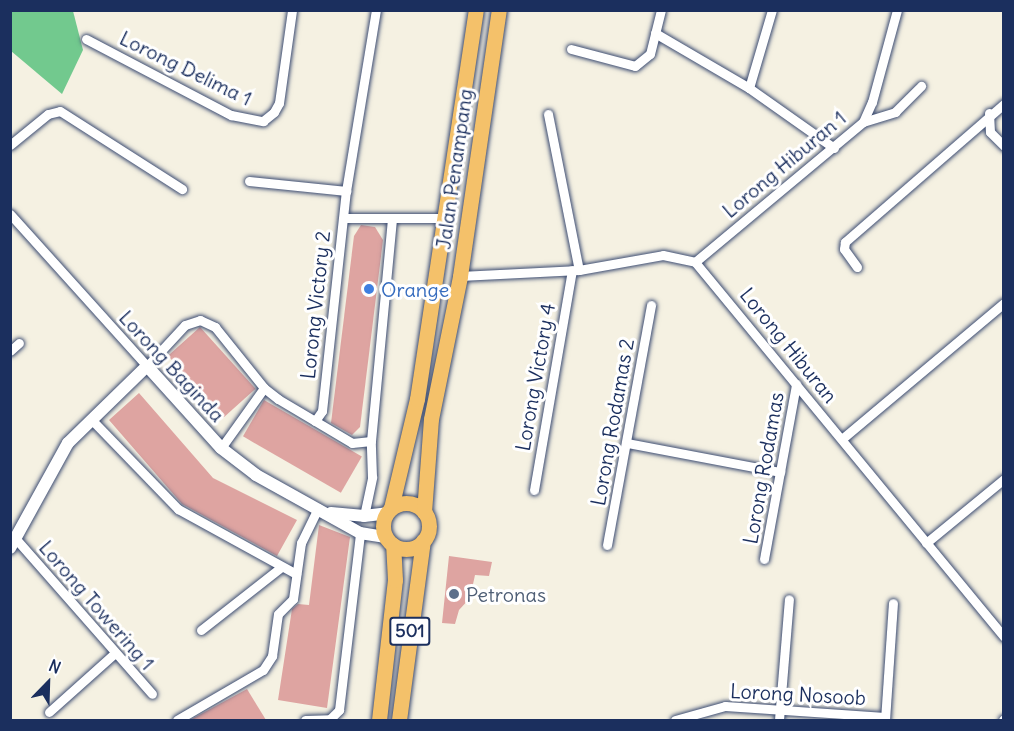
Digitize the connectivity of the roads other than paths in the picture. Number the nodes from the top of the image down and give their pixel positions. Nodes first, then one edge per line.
1 (292, 10) edge
2 (376, 10) edge
3 (476, 10) edge
4 (499, 10) edge
5 (661, 10) edge
6 (772, 10) edge
7 (897, 10) edge
8 (655, 33) junction
9 (86, 39) dead end
10 (571, 49) dead end
11 (921, 86) dead end
12 (749, 88) junction
13 (1004, 104) edge
14 (989, 113) junction
15 (548, 114) dead end
16 (481, 121) junction
17 (863, 122) junction
18 (458, 130) junction
19 (10, 145) edge
20 (1004, 146) edge
21 (834, 148) junction
22 (249, 181) dead end
23 (182, 189) dead end
24 (346, 191) junction
25 (10, 214) edge
26 (344, 218) junction
27 (392, 218) junction
28 (443, 218) junction
29 (695, 262) junction
30 (857, 267) dead end
31 (575, 270) junction
32 (460, 276) junction
33 (1004, 303) edge
34 (651, 305) dead end
35 (19, 343) dead end
36 (10, 351) edge
37 (147, 366) junction
38 (796, 384) junction
39 (264, 388) junction
40 (92, 420) junction
41 (315, 421) junction
42 (843, 438) junction
43 (371, 441) junction
44 (627, 443) junction
45 (221, 448) junction
46 (780, 472) junction
47 (1004, 479) edge
48 (534, 490) dead end
49 (318, 508) junction
50 (389, 510) junction
51 (424, 512) junction
52 (330, 513) junction
53 (364, 516) junction
54 (360, 532) junction
55 (389, 541) junction
56 (423, 541) junction
57 (13, 543) edge
58 (926, 543) junction
59 (607, 544) dead end
60 (764, 559) dead end
61 (280, 568) junction
62 (296, 574) junction
63 (789, 600) dead end
64 (893, 603) dead end
65 (201, 630) dead end
66 (1004, 637) edge
67 (115, 653) junction
68 (152, 694) dead end
69 (780, 708) junction
70 (49, 712) dead end
71 (885, 719) edge
72 (177, 720) edge
73 (305, 720) edge
74 (379, 720) edge
75 (399, 720) edge
76 (675, 720) edge
77 (779, 720) edge

1 - 9 street, Lorong Delima 1
2 - 24 street, Lorong Victory 2
3 - 18 main road, Jalan Penampang
4 - 16 main road, Jalan Penampang
5 - 8 street
6 - 12 street
7 - 17 street, Lorong Hiburan 1
8 - 10 street
8 - 12 street
11 - 17 street
12 - 21 street
13 - 14 street
14 - 20 street
14 - 30 street
15 - 31 street
16 - 18 main road
16 - 32 main road, Jalan Penampang
17 - 21 street, Lorong Hiburan 1
18 - 28 main road, Jalan Penampang
19 - 23 street
21 - 29 street, Lorong Hiburan 1
22 - 24 street
24 - 26 street, Lorong Victory 2
25 - 37 street, Lorong Baginda
26 - 27 street
26 - 41 street, Lorong Victory 2
27 - 28 street
27 - 43 street
28 - 50 main road, Jalan Penampang
29 - 31 street
29 - 38 street, Lorong Hiburan
31 - 32 street
31 - 48 street, Lorong Victory 4
32 - 51 main road, Jalan Penampang
33 - 42 street
34 - 44 street, Lorong Rodamas 2
35 - 36 street
37 - 39 street
37 - 40 street
37 - 45 street, Lorong Baginda
38 - 42 street, Lorong Hiburan
38 - 46 street, Lorong Rodamas
39 - 41 street
39 - 45 street
40 - 57 street
40 - 61 street
41 - 43 street
42 - 58 street, Lorong Hiburan
43 - 53 street
44 - 46 street
44 - 59 street, Lorong Rodamas 2
45 - 49 street, Lorong Baginda
46 - 60 street, Lorong Rodamas
47 - 58 street
49 - 52 street, Lorong Baginda
49 - 62 street
50 - 51 main road
50 - 53 street, Lorong Baginda
50 - 55 main road
51 - 56 main road
52 - 53 street, Lorong Baginda
52 - 54 street, Lorong Baginda
54 - 55 street, Lorong Baginda
54 - 73 street
55 - 56 main road
55 - 74 main road, 501
56 - 75 main road, 501
57 - 67 street, Lorong Towering 1
58 - 66 street, Lorong Hiburan
61 - 62 street
61 - 65 street
62 - 72 street
63 - 69 street
64 - 71 street
67 - 68 street, Lorong Towering 1
67 - 70 street
69 - 71 street, Lorong Nosoob
69 - 76 street, Lorong Nosoob
69 - 77 street

